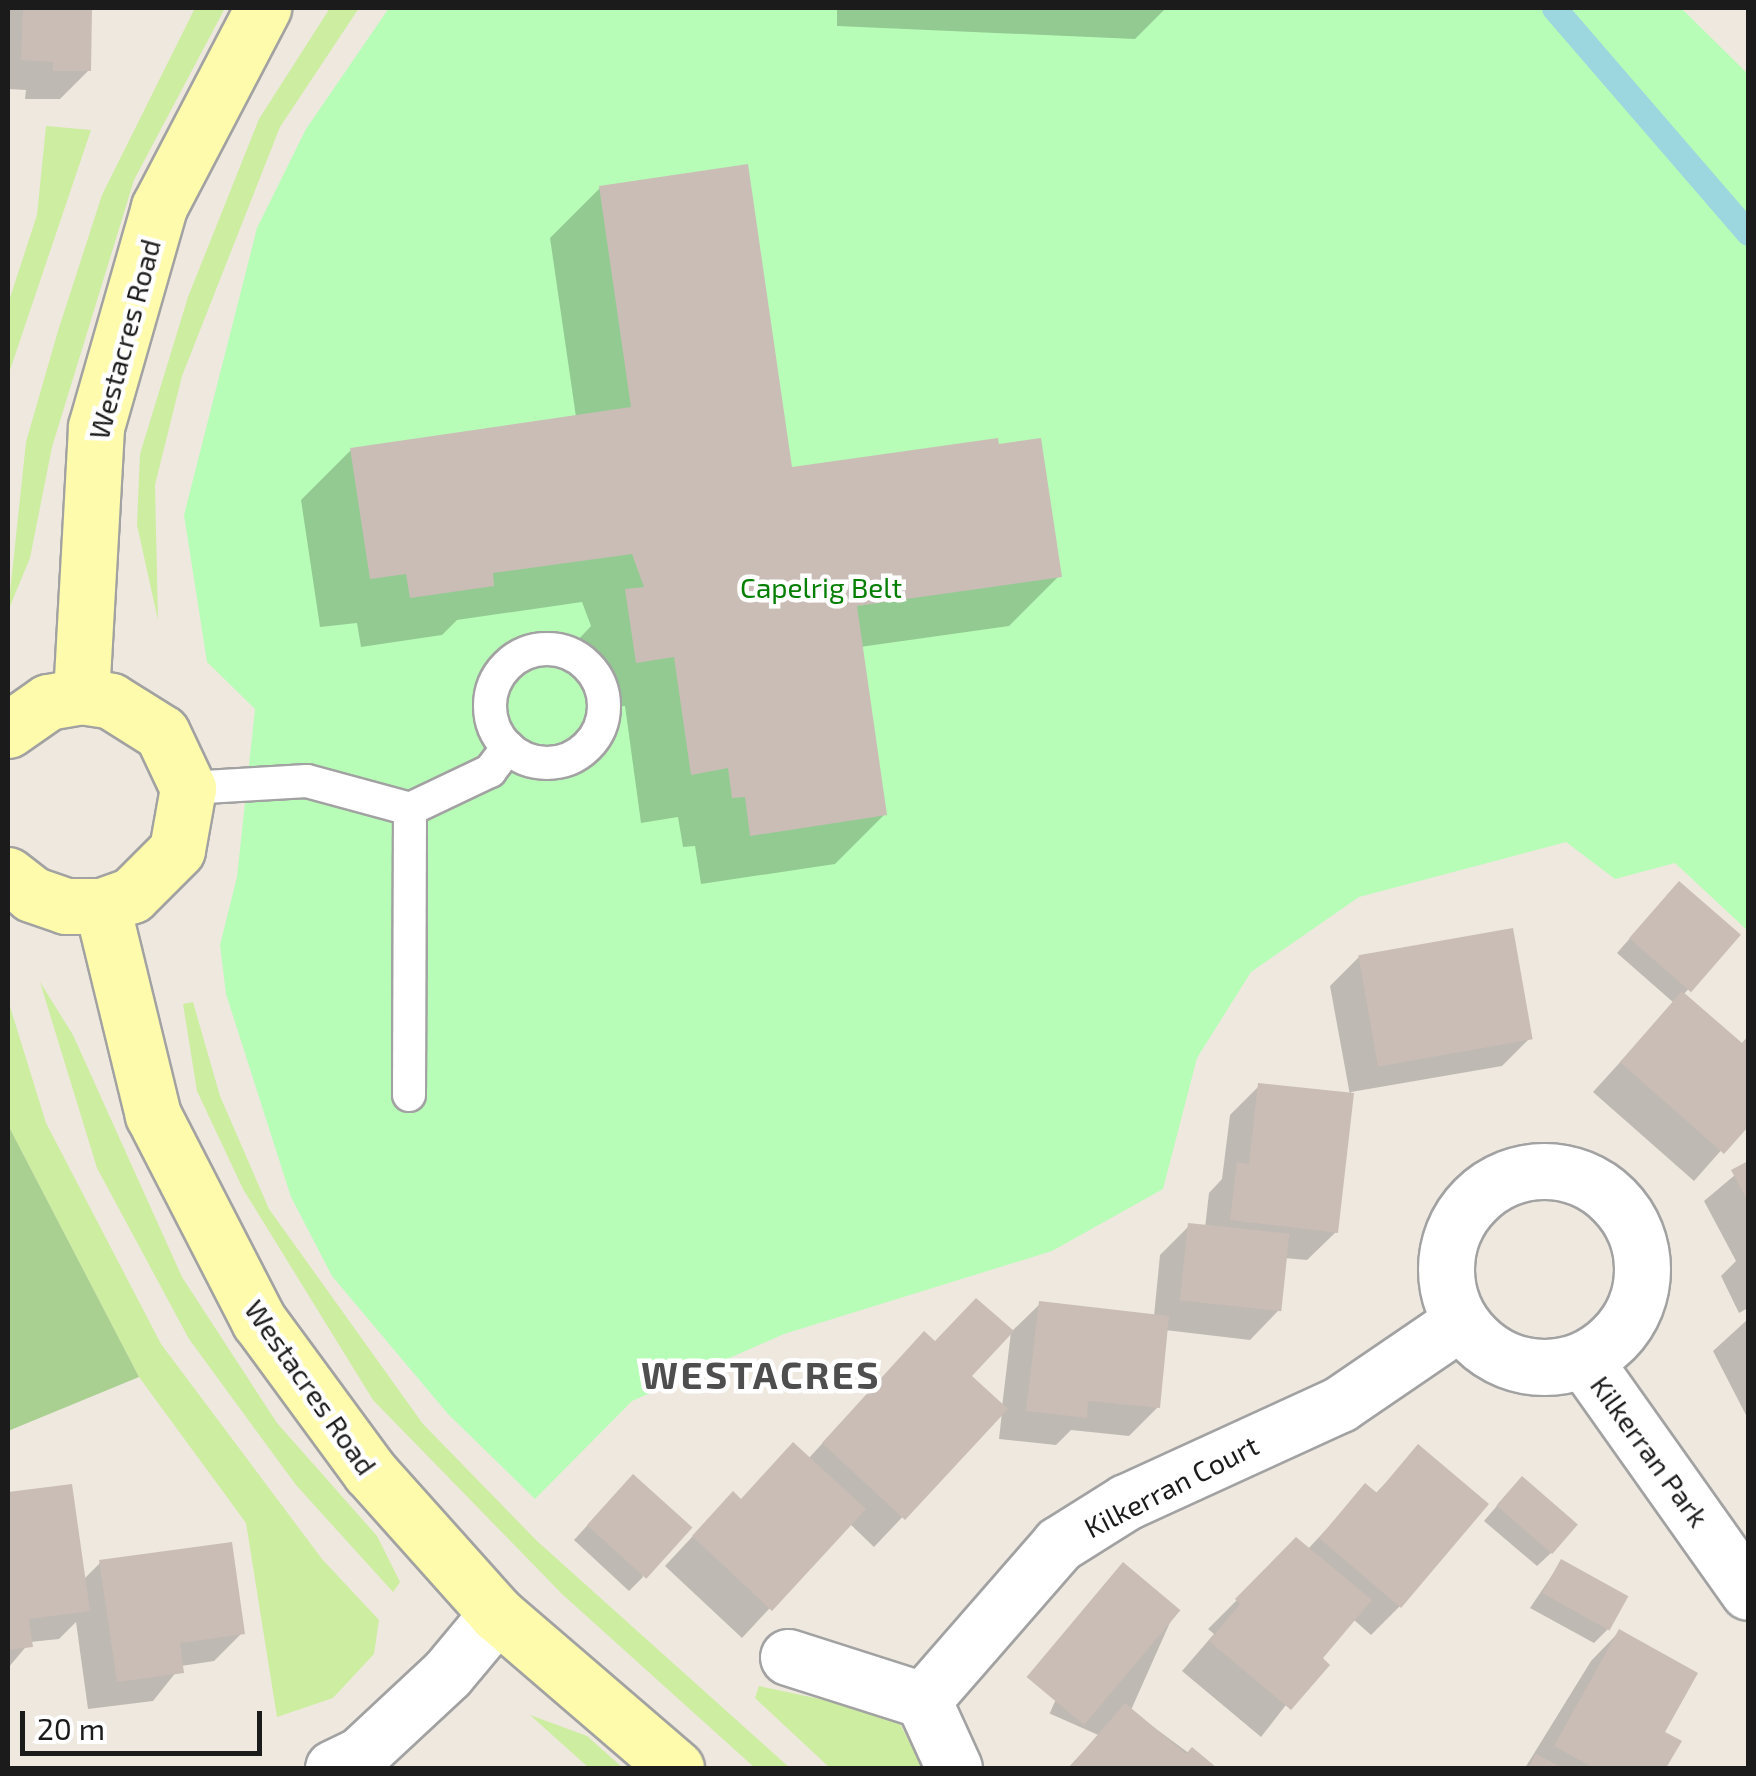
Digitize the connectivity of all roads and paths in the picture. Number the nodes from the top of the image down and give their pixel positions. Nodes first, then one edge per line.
1 (263, 8) edge
2 (81, 696) junction
3 (8, 730) edge
4 (508, 747) dead end
5 (188, 788) junction
6 (410, 809) junction
7 (8, 875) edge
8 (102, 906) junction
9 (410, 1095) dead end
10 (1460, 1322) junction
11 (1584, 1360) junction
12 (1748, 1592) edge
13 (497, 1614) junction
14 (788, 1657) dead end
15 (923, 1700) junction
16 (333, 1768) edge
17 (676, 1768) edge
18 (954, 1768) edge

1 - 2 street, Westacres Road
2 - 3 street
2 - 5 street
4 - 6 lane
5 - 6 lane
5 - 8 street
6 - 9 lane
7 - 8 street
8 - 13 street, Westacres Road
10 - 11 street
10 - 11 street
10 - 15 street, Kilkerran Court
11 - 12 street, Kilkerran Park
13 - 16 street
13 - 17 street, Westacres Road
14 - 15 street
15 - 18 street

